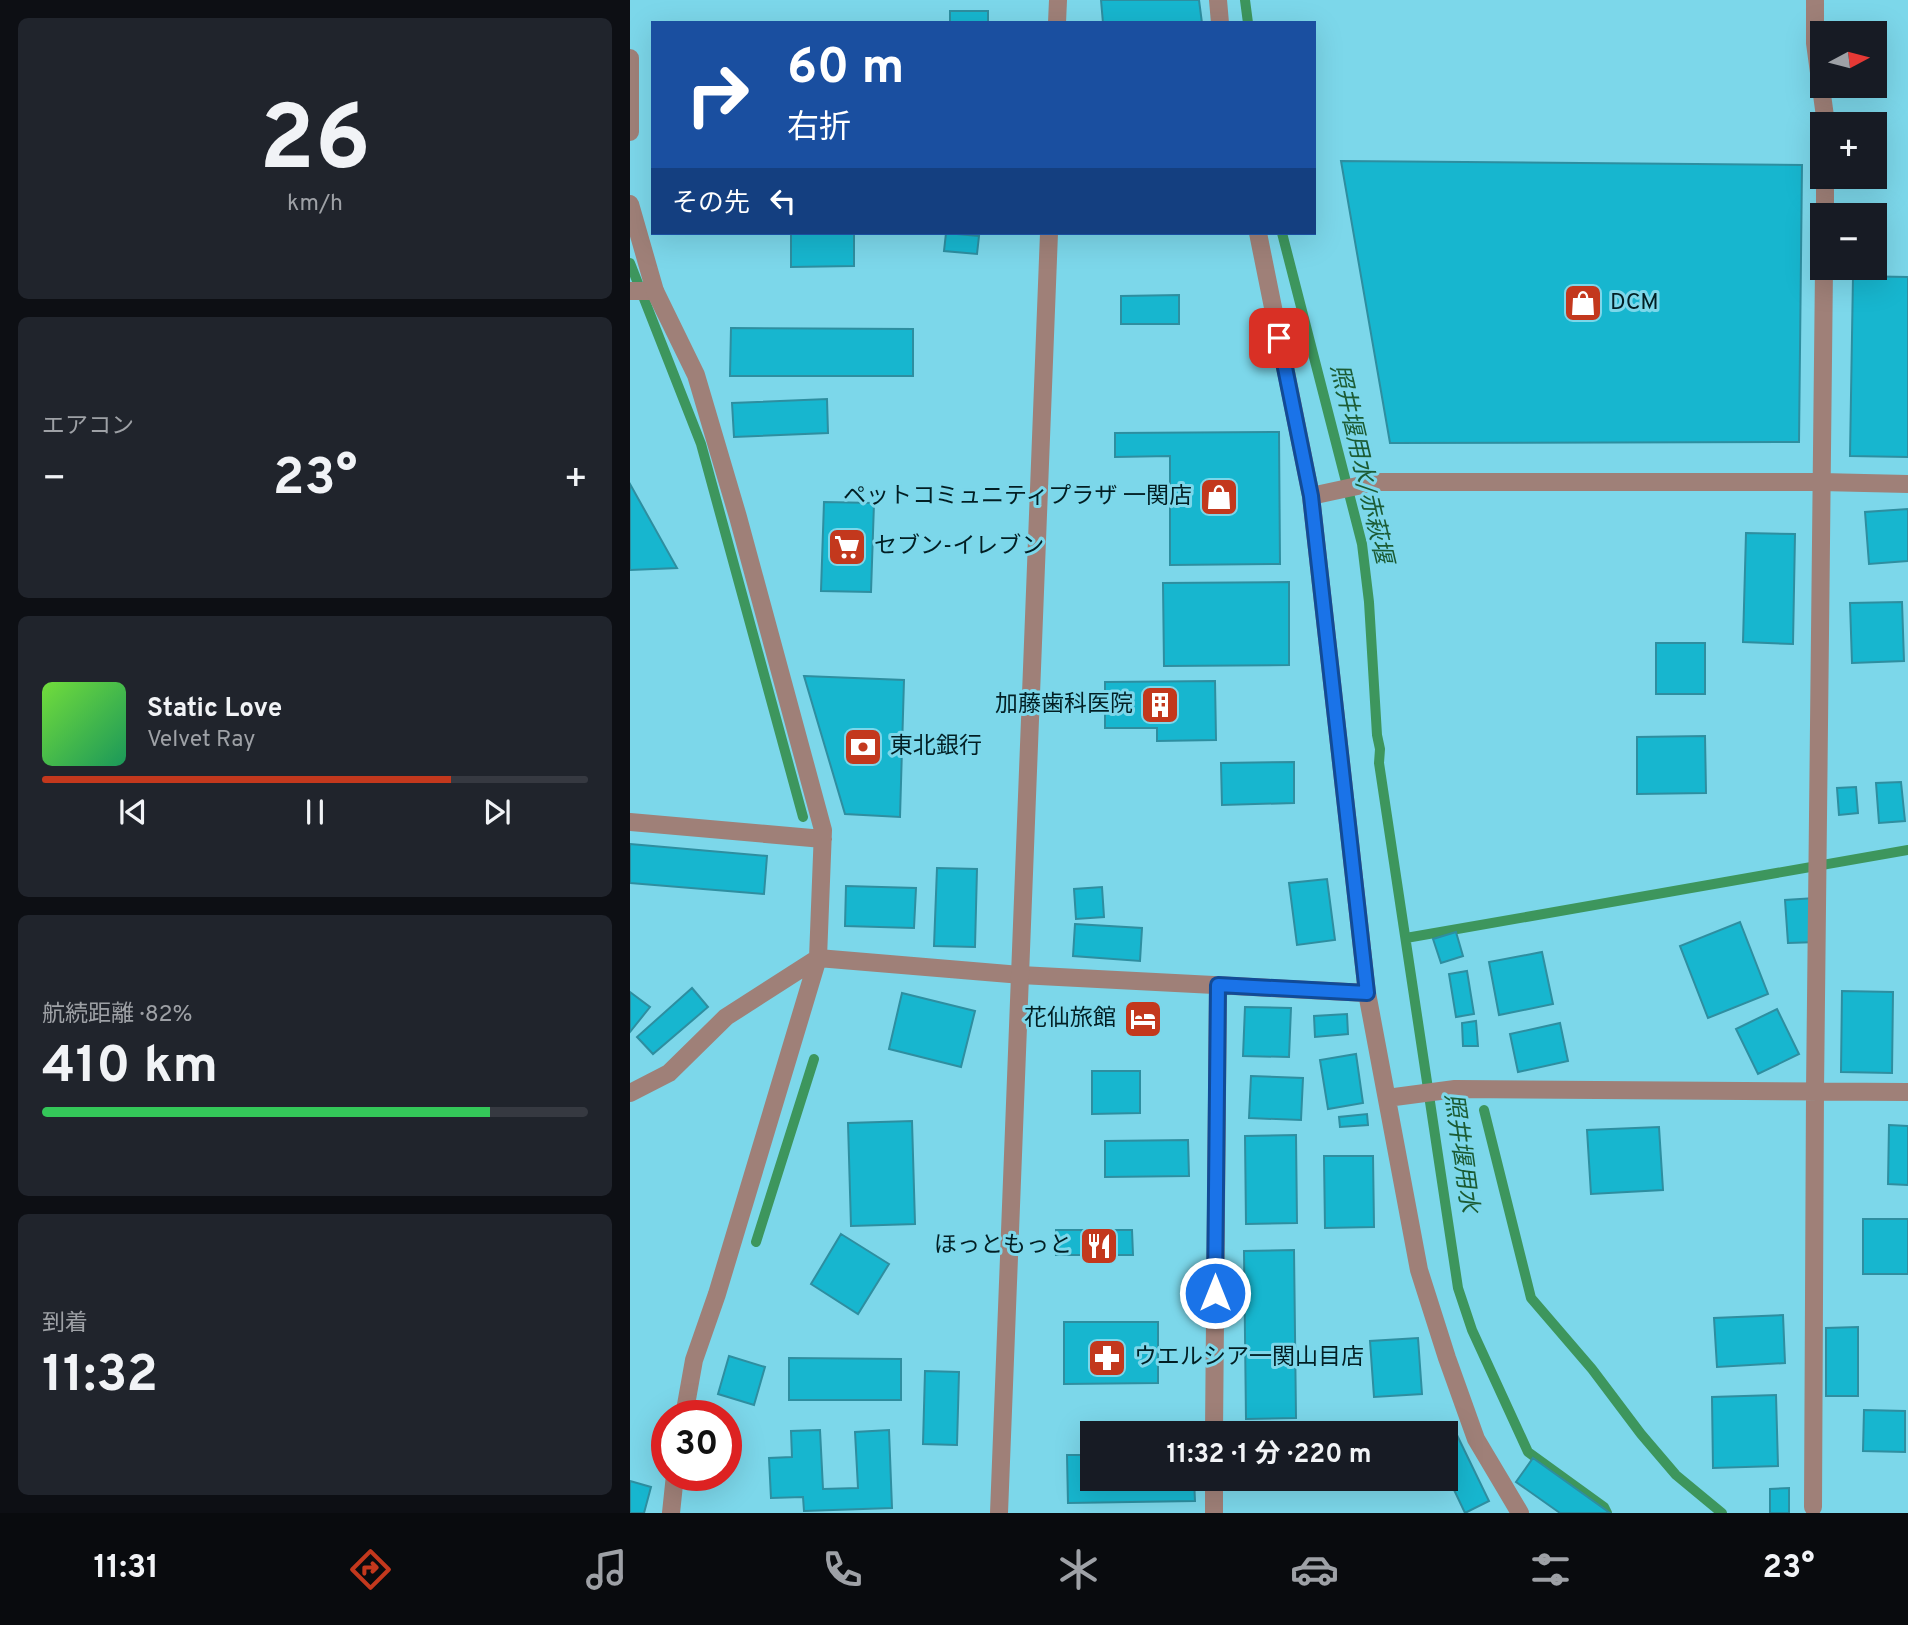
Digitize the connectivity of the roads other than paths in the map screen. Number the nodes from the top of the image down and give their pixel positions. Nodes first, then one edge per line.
1 (1058, 0) edge
2 (1218, 0) edge
3 (1815, 0) edge
4 (1057, 21) edge
5 (1220, 21) edge
6 (630, 58) edge
7 (1824, 112) edge
8 (630, 132) edge
9 (630, 204) edge
10 (1049, 235) edge
11 (1258, 235) edge
12 (1824, 280) edge
13 (630, 291) edge
14 (655, 291) junction
15 (1821, 482) junction
16 (1908, 484) edge
17 (1311, 496) junction
18 (630, 822) edge
19 (823, 839) junction
20 (818, 958) junction
21 (1020, 975) junction
22 (1218, 985) junction
23 (1367, 993) junction
24 (1815, 1091) junction
25 (1908, 1092) edge
26 (630, 1093) edge
27 (1387, 1098) junction
28 (687, 1400) edge
29 (1214, 1421) edge
30 (673, 1491) edge
31 (1214, 1491) edge
32 (1813, 1507) dead end
33 (671, 1513) edge
34 (999, 1513) edge
35 (1214, 1513) edge
36 (1520, 1513) edge

1 - 4 street
2 - 5 street
3 - 7 street
6 - 8 street
9 - 14 street
10 - 21 street
11 - 17 street
12 - 15 street
13 - 14 street
14 - 19 street
15 - 16 street
15 - 17 street
15 - 24 street
17 - 23 street
18 - 19 street
19 - 20 street
20 - 21 street
20 - 26 street
20 - 28 street
21 - 22 street
21 - 34 street
22 - 23 street
22 - 29 street
23 - 27 street
24 - 25 street
24 - 27 street
24 - 32 street
27 - 36 street
30 - 33 street
31 - 35 street

